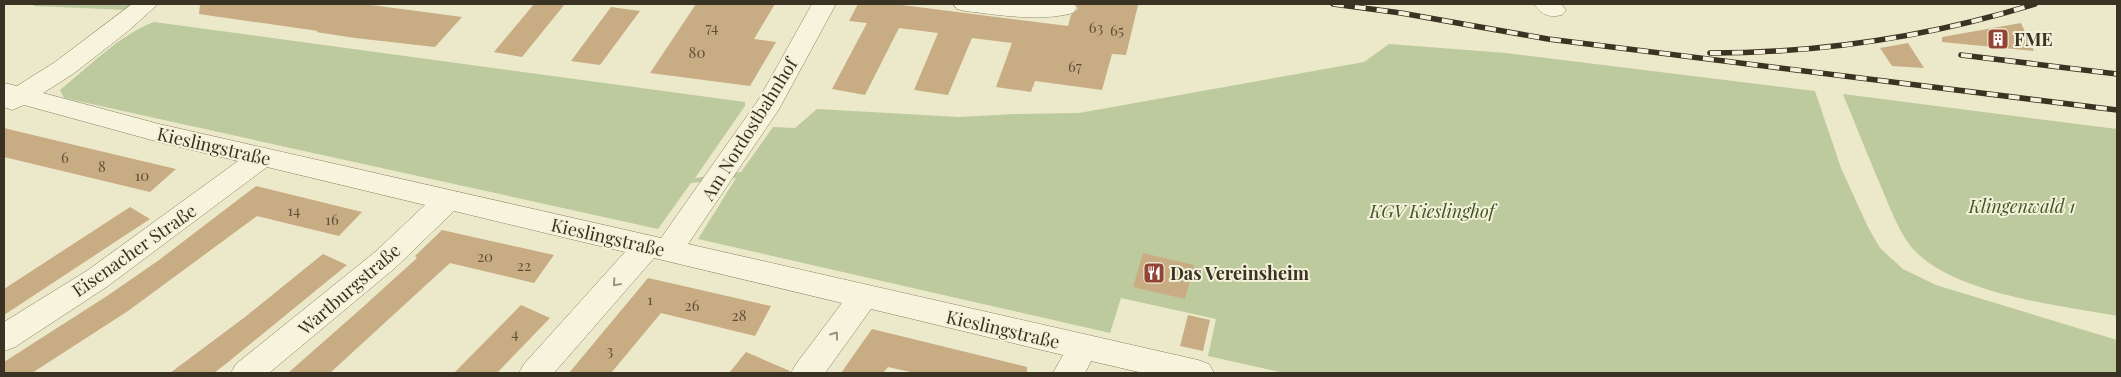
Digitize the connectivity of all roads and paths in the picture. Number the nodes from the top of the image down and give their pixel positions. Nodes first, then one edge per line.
1 (146, 4) edge
2 (824, 4) edge
3 (965, 4) edge
4 (1065, 8) dead end
5 (9, 98) edge
6 (262, 158) junction
7 (447, 201) junction
8 (658, 249) junction
9 (863, 296) junction
10 (4, 338) edge
11 (1076, 360) edge
12 (247, 373) edge
13 (535, 373) edge
14 (807, 373) edge
15 (1198, 373) edge

1 - 5 street
2 - 8 street, Am Nordostbahnhof
3 - 4 street
5 - 6 street, Kieslingstraße
6 - 7 street, Kieslingstraße
6 - 10 street, Eisenacher Straße
7 - 8 street, Kieslingstraße
7 - 12 street, Wartburgstraße
8 - 9 street, Kieslingstraße
8 -> 13 street, Am Nordostbahnhof
9 - 11 street, Kieslingstraße
14 -> 9 street
11 - 15 street, Kieslingstraße

